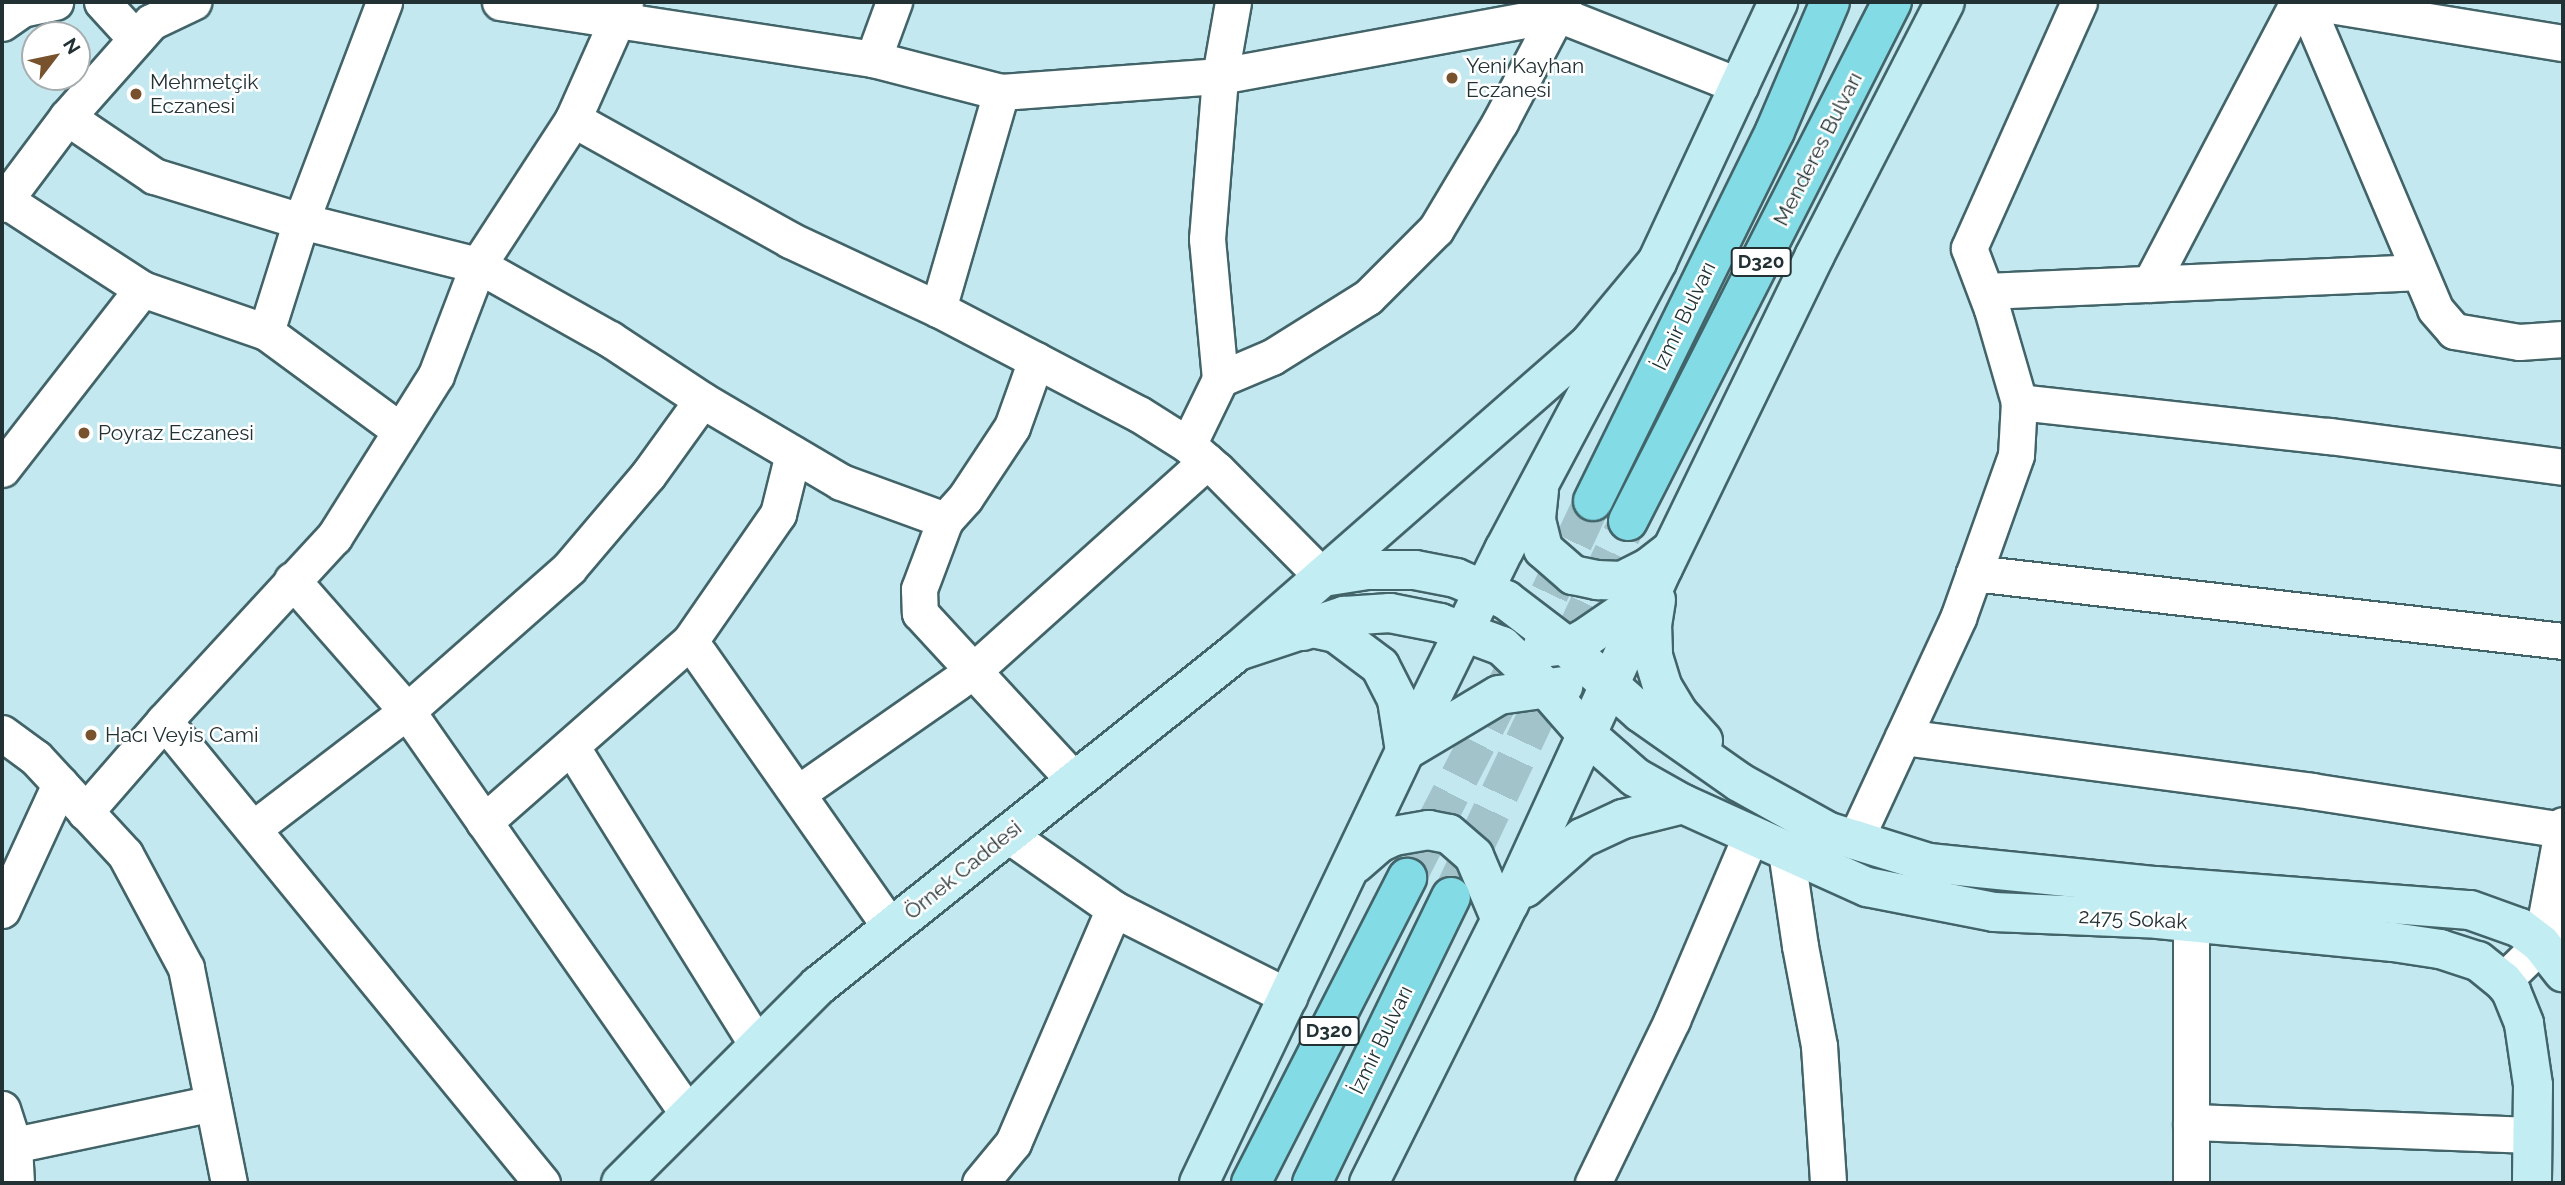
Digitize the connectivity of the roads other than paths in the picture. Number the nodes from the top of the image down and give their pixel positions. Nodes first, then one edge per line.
1 (55, 2) edge
2 (102, 2) edge
3 (192, 2) edge
4 (383, 2) edge
5 (500, 2) edge
6 (894, 2) edge
7 (1233, 2) edge
8 (1778, 2) edge
9 (1830, 2) edge
10 (1892, 2) edge
11 (1945, 2) edge
12 (2079, 2) edge
13 (2298, 2) edge
14 (2305, 2) edge
15 (2312, 2) edge
16 (1552, 6) edge
17 (622, 10) edge
18 (2, 23) edge
19 (136, 39) junction
20 (2563, 43) edge
21 (873, 59) junction
22 (1220, 76) junction
23 (1740, 86) junction
24 (1001, 92) junction
25 (67, 117) junction
26 (573, 119) junction
27 (3, 202) edge
28 (301, 221) junction
29 (1657, 262) junction
30 (478, 264) junction
31 (2416, 272) junction
32 (2150, 284) junction
33 (142, 289) junction
34 (1986, 291) junction
35 (938, 309) junction
36 (266, 332) junction
37 (2563, 339) edge
38 (1036, 360) junction
39 (1220, 379) junction
40 (702, 400) junction
41 (2020, 402) junction
42 (401, 431) junction
43 (1197, 453) junction
44 (793, 454) junction
45 (2563, 467) edge
46 (2, 469) edge
47 (1541, 481) junction
48 (1593, 501) tunnel mouth
49 (945, 520) junction
50 (1628, 521) tunnel mouth
51 (1662, 570) junction
52 (1974, 573) junction
53 (1323, 577) junction
54 (292, 580) junction
55 (1484, 590) junction
56 (1465, 630) junction
57 (690, 641) junction
58 (2563, 641) edge
59 (1502, 646) junction
60 (1565, 646) junction
61 (1238, 652) junction
62 (973, 671) junction
63 (1608, 686) junction
64 (1545, 687) junction
65 (407, 711) junction
66 (163, 721) junction
67 (2, 733) edge
68 (1587, 735) junction
69 (1903, 737) junction
70 (571, 746) junction
71 (1405, 751) junction
72 (1074, 780) junction
73 (1739, 782) junction
74 (60, 784) junction
75 (798, 793) junction
76 (1683, 804) junction
77 (85, 811) junction
78 (484, 822) junction
79 (254, 828) junction
80 (2563, 828) edge
81 (1007, 834) junction
82 (1751, 835) junction
83 (1855, 840) junction
84 (1786, 851) junction
85 (1351, 868) junction
86 (1407, 878) tunnel mouth
87 (1451, 897) tunnel mouth
88 (1114, 909) junction
89 (2, 910) edge
90 (1505, 912) junction
91 (2192, 922) junction
92 (891, 928) junction
93 (2556, 952) edge
94 (2503, 981) junction
95 (1289, 997) junction
96 (758, 1046) junction
97 (213, 1103) junction
98 (2, 1109) edge
99 (690, 1115) junction
100 (2191, 1122) junction
101 (2532, 1135) junction
102 (14, 1145) junction
103 (16, 1183) edge
104 (229, 1183) edge
105 (542, 1183) edge
106 (621, 1183) edge
107 (980, 1183) edge
108 (1199, 1183) edge
109 (1251, 1183) edge
110 (1312, 1183) edge
111 (1369, 1183) edge
112 (1594, 1183) edge
113 (1828, 1183) edge
114 (2191, 1183) edge
115 (2532, 1183) edge

1 - 18 street
2 - 19 street
3 - 19 street
4 - 28 street
5 - 17 street
6 - 21 street
7 - 22 street
8 - 23 main road
9 - 48 main road, İzmir Bulvarı / D320
10 - 50 main road, Menderes Bulvarı / D320
11 - 51 main road
12 - 34 street
13 - 32 street
14 - 31 street
15 - 20 street
16 - 22 street
16 - 23 street
16 - 39 street
17 - 21 street
17 - 26 street
19 - 25 street
21 - 24 street
22 - 24 street
22 - 39 street
23 - 29 main road
24 - 35 street
25 - 27 street
25 - 28 street
26 - 30 street
26 - 35 street
27 - 33 street
28 - 30 street
28 - 36 street
29 - 47 main road
29 - 53 main road, Örnek Caddesi
30 - 40 street
30 - 42 street
31 - 32 street
31 - 37 street
32 - 34 street
33 - 36 street
33 - 46 street
34 - 41 street
35 - 38 street
36 - 42 street
38 - 43 street
38 - 49 street
39 - 43 street
40 - 44 street
40 - 65 street
41 - 45 street
41 - 52 street
42 - 54 street
43 - 53 street
43 - 62 street
44 - 49 street
44 - 57 street
47 - 51 main road
47 - 55 main road
49 - 62 street
51 - 60 main road
51 - 63 main road
51 - 73 main road
52 - 58 street
52 - 69 street
53 - 55 main road, 2475 Sokak
53 - 61 main road, Örnek Caddesi
54 - 65 street
54 - 66 street
55 - 56 main road
55 - 60 main road, 2475 Sokak
56 - 59 main road
56 - 61 main road
56 - 71 main road
57 - 70 street
57 - 75 street
59 - 60 main road
59 - 64 main road, 2475 Sokak
60 - 63 main road, 2475 Sokak
61 - 71 main road
61 - 72 main road, Örnek Caddesi
62 - 72 street
62 - 75 street
63 - 64 main road
63 - 68 main road
63 - 73 main road, 2475 Sokak
64 - 68 main road, 2475 Sokak
64 - 71 main road
65 - 78 street
65 - 79 street
66 - 77 street
66 - 79 street
67 - 74 street
68 - 76 main road, 2475 Sokak
68 - 90 main road
69 - 80 street
69 - 83 street
70 - 78 street
70 - 96 street
71 - 85 main road
72 - 81 main road, Örnek Caddesi
73 - 83 main road, 2475 Sokak
74 - 77 street
74 - 89 street
75 - 92 street
76 - 82 main road, 2475 Sokak
76 - 90 main road
77 - 97 street
78 - 99 street
79 - 105 street
80 - 93 street
81 - 88 street
81 - 92 main road, Örnek Caddesi
82 - 84 main road, 2475 Sokak
82 - 112 street
83 - 93 main road, 2475 Sokak
84 - 91 main road, 2475 Sokak
84 - 113 street
85 - 90 main road
85 - 95 main road
86 - 109 main road, D320
87 - 110 main road, İzmir Bulvarı / D320
88 - 95 street
88 - 107 street
90 - 111 main road
91 - 94 main road, 2475 Sokak
91 - 100 street
92 - 96 main road, Örnek Caddesi
93 - 94 street
94 - 101 main road, 2475 Sokak
95 - 108 main road
96 - 99 main road, Örnek Caddesi
97 - 102 street
97 - 104 street
98 - 102 street
99 - 106 main road, Örnek Caddesi
100 - 101 street
100 - 114 street
101 - 115 main road, 2475 Sokak
102 - 103 street

